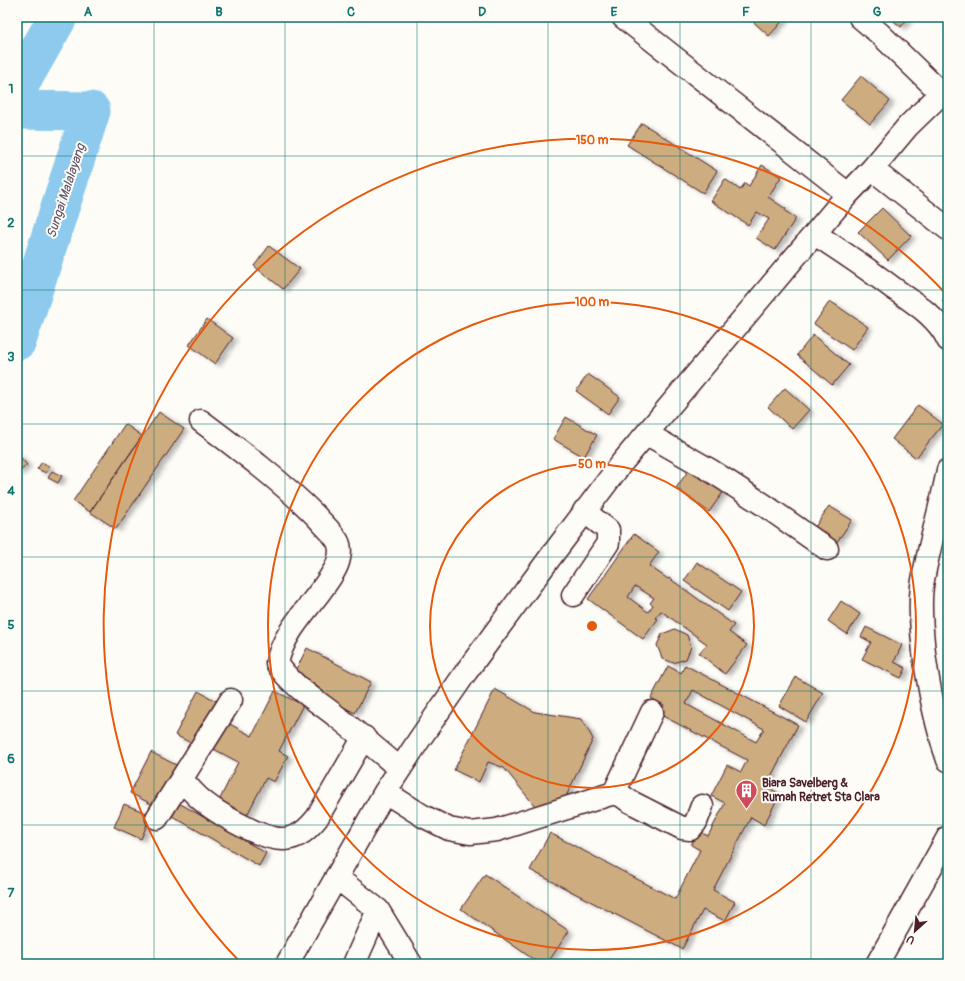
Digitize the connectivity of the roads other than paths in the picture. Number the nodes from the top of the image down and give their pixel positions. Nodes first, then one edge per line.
1 (623, 17) edge
2 (860, 17) edge
3 (944, 90) edge
4 (872, 169) junction
5 (848, 194) junction
6 (948, 229) edge
7 (815, 234) junction
8 (948, 340) edge
9 (201, 421) dead end
10 (647, 434) junction
11 (948, 470) edge
12 (584, 511) junction
13 (827, 549) dead end
14 (573, 595) dead end
15 (230, 700) dead end
16 (652, 712) dead end
17 (364, 737) junction
18 (948, 760) edge
19 (400, 769) junction
20 (182, 780) junction
21 (385, 792) junction
22 (614, 793) junction
23 (702, 806) dead end
24 (157, 818) dead end
25 (948, 836) edge
26 (336, 877) junction
27 (378, 910) junction
28 (287, 964) edge
29 (354, 964) edge
30 (411, 964) edge
31 (877, 964) edge

1 - 5 street
2 - 3 street
3 - 4 street
4 - 5 street
4 - 6 street
5 - 7 street
7 - 8 street
7 - 10 street
9 - 17 street
10 - 12 street
10 - 13 street
11 - 18 street
12 - 14 street
12 - 19 street
15 - 20 street
16 - 22 street
17 - 19 street
17 - 20 street
19 - 21 street
20 - 24 street
21 - 22 street
21 - 26 street
22 - 23 street
25 - 31 street
26 - 27 street
26 - 28 street
27 - 29 street
27 - 30 street

